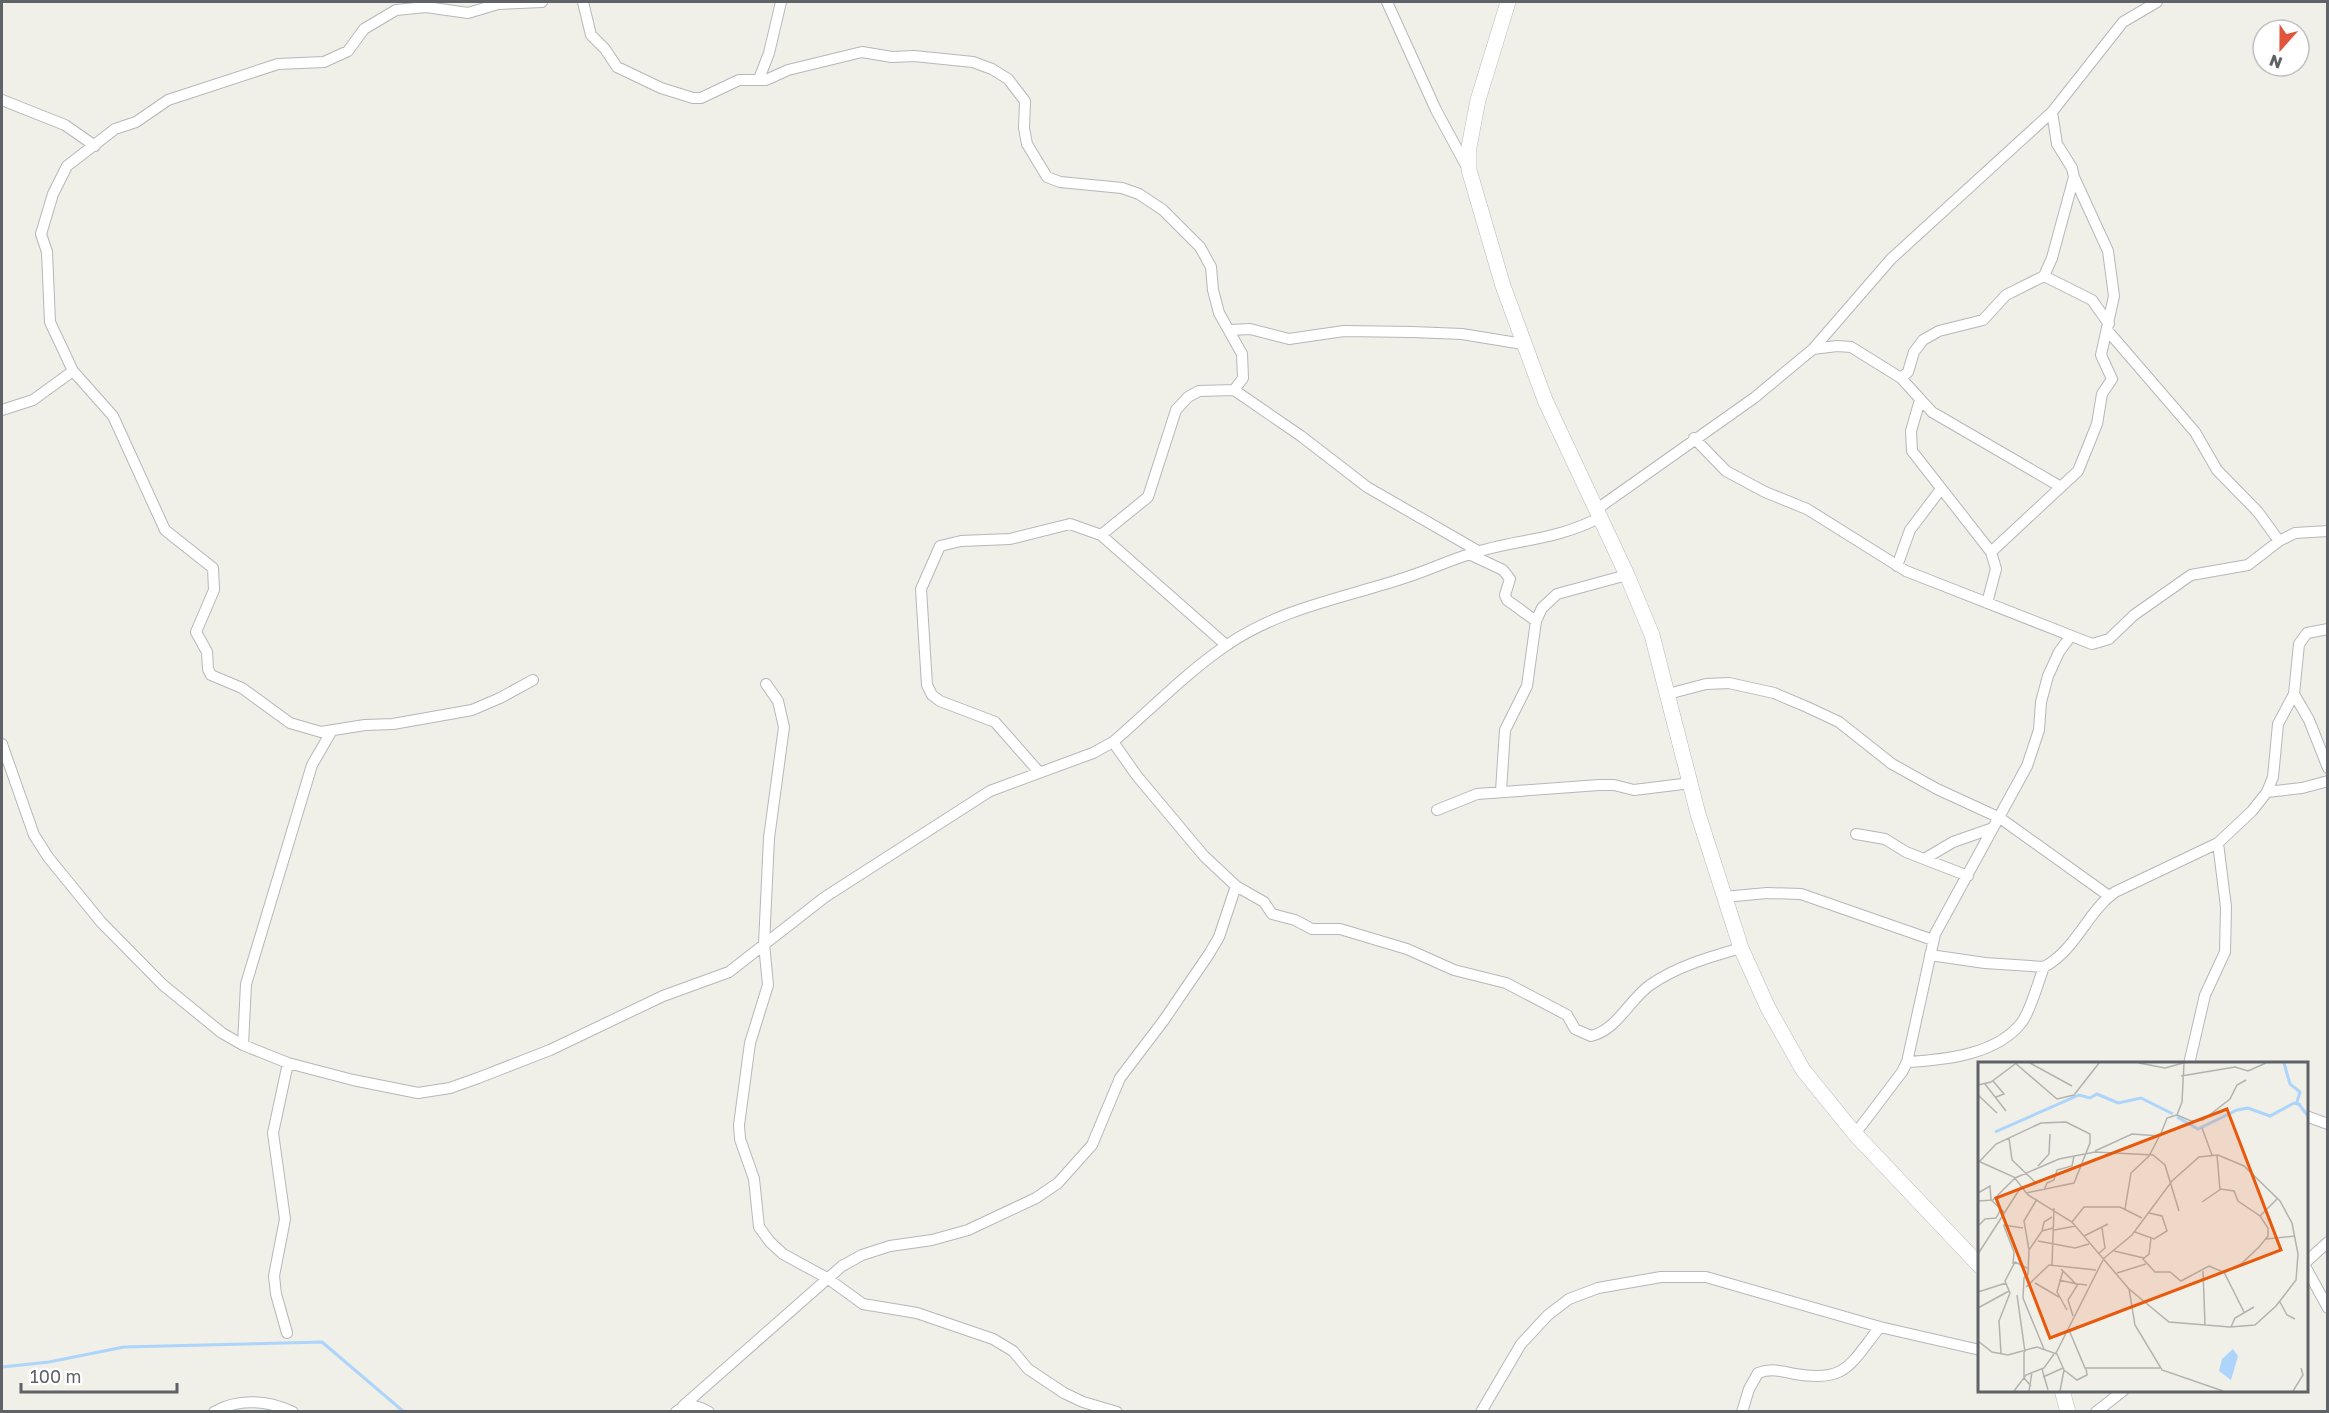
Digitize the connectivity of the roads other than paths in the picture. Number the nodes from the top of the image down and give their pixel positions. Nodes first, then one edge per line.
1 (542, 2) edge
2 (583, 2) edge
3 (781, 2) edge
4 (1387, 2) edge
5 (1508, 2) edge
6 (2157, 2) edge
7 (2137, 6) edge
8 (759, 79) junction
9 (2, 100) edge
10 (2052, 112) junction
11 (95, 146) junction
12 (1469, 170) junction
13 (2074, 177) junction
14 (2044, 276) junction
15 (2108, 327) junction
16 (1230, 330) junction
17 (1523, 344) junction
18 (1813, 349) junction
19 (73, 371) junction
20 (1901, 378) junction
21 (1234, 390) junction
22 (1920, 400) junction
23 (2, 410) edge
24 (1694, 438) junction
25 (2061, 487) junction
26 (1941, 489) junction
27 (1599, 513) junction
28 (2328, 531) edge
29 (1101, 535) junction
30 (2279, 541) junction
31 (1474, 552) junction
32 (1991, 552) junction
33 (1897, 566) junction
34 (1627, 575) junction
35 (1987, 603) junction
36 (1536, 621) junction
37 (2328, 629) edge
38 (2070, 636) junction
39 (1226, 645) junction
40 (533, 680) dead end
41 (766, 684) dead end
42 (1668, 694) junction
43 (2294, 694) junction
44 (331, 732) junction
45 (1113, 742) junction
46 (2, 744) edge
47 (2328, 768) edge
48 (1039, 772) junction
49 (2328, 781) edge
50 (1690, 783) junction
51 (1501, 791) junction
52 (2267, 792) junction
53 (1437, 810) dead end
54 (2000, 818) junction
55 (1993, 828) junction
56 (1856, 834) dead end
57 (2218, 843) junction
58 (1926, 858) junction
59 (1968, 876) junction
60 (1236, 886) junction
61 (2109, 896) junction
62 (1724, 897) junction
63 (1933, 940) junction
64 (764, 944) junction
65 (1741, 948) junction
66 (1930, 955) junction
67 (2044, 967) junction
68 (243, 1045) junction
69 (1907, 1062) junction
70 (2193, 1062) edge
71 (288, 1063) junction
72 (2308, 1116) edge
73 (2328, 1124) edge
74 (1855, 1134) junction
75 (2328, 1242) edge
76 (2308, 1261) edge
77 (1978, 1265) edge
78 (2308, 1270) edge
79 (827, 1278) junction
80 (2326, 1302) edge
81 (1880, 1327) junction
82 (287, 1333) dead end
83 (1978, 1350) edge
84 (2063, 1392) edge
85 (2121, 1392) edge
86 (680, 1409) edge
87 (214, 1412) edge
88 (293, 1412) edge
89 (709, 1412) edge
90 (1117, 1412) edge
91 (1481, 1412) edge
92 (1742, 1412) edge
93 (2068, 1412) edge
94 (2096, 1412) edge

1 - 11 street
2 - 8 street
3 - 8 street
4 - 12 street
5 - 12 street
6 - 7 street
7 - 10 street
8 - 16 street
9 - 11 street
10 - 13 street
10 - 18 street
11 - 19 street
12 - 17 street
13 - 14 street
13 - 15 street
14 - 15 street
14 - 20 street
15 - 25 street
15 - 30 street
16 - 17 street
16 - 21 street
17 - 27 street
18 - 20 street
18 - 24 street
19 - 23 street
19 - 44 street
20 - 22 street
21 - 29 street
21 - 31 street
22 - 25 street
22 - 26 street
24 - 27 street
24 - 33 street
25 - 32 street
26 - 32 street
26 - 33 street
27 - 31 street
27 - 34 street
28 - 30 street
29 - 39 street
29 - 48 street
30 - 38 street
31 - 36 street
31 - 39 street
32 - 35 street
33 - 35 street
34 - 36 street
34 - 42 street
35 - 38 street
36 - 51 street
37 - 43 street
38 - 54 street
39 - 45 street
40 - 44 street
41 - 64 street
42 - 50 street
42 - 54 street
43 - 47 street
43 - 52 street
44 - 68 street
45 - 48 street
45 - 60 street
46 - 68 street
48 - 64 street
49 - 52 street
50 - 51 street
50 - 62 street
51 - 53 street
52 - 57 street
54 - 55 street
54 - 61 street
55 - 58 street
55 - 59 street
56 - 58 street
57 - 61 street
57 - 70 street
58 - 59 street
59 - 63 street
60 - 65 street
60 - 79 street
61 - 67 street
62 - 63 street
62 - 65 street
63 - 66 street
64 - 71 street
64 - 79 street
65 - 74 street
66 - 67 street
66 - 69 street
67 - 69 street
68 - 71 street
69 - 74 street
71 - 82 street
72 - 73 street
74 - 77 street
75 - 76 street
78 - 80 street
79 - 86 street
79 - 90 street
81 - 83 street
81 - 91 street
81 - 92 street
84 - 93 street
85 - 94 street
86 - 89 street
87 - 88 street

